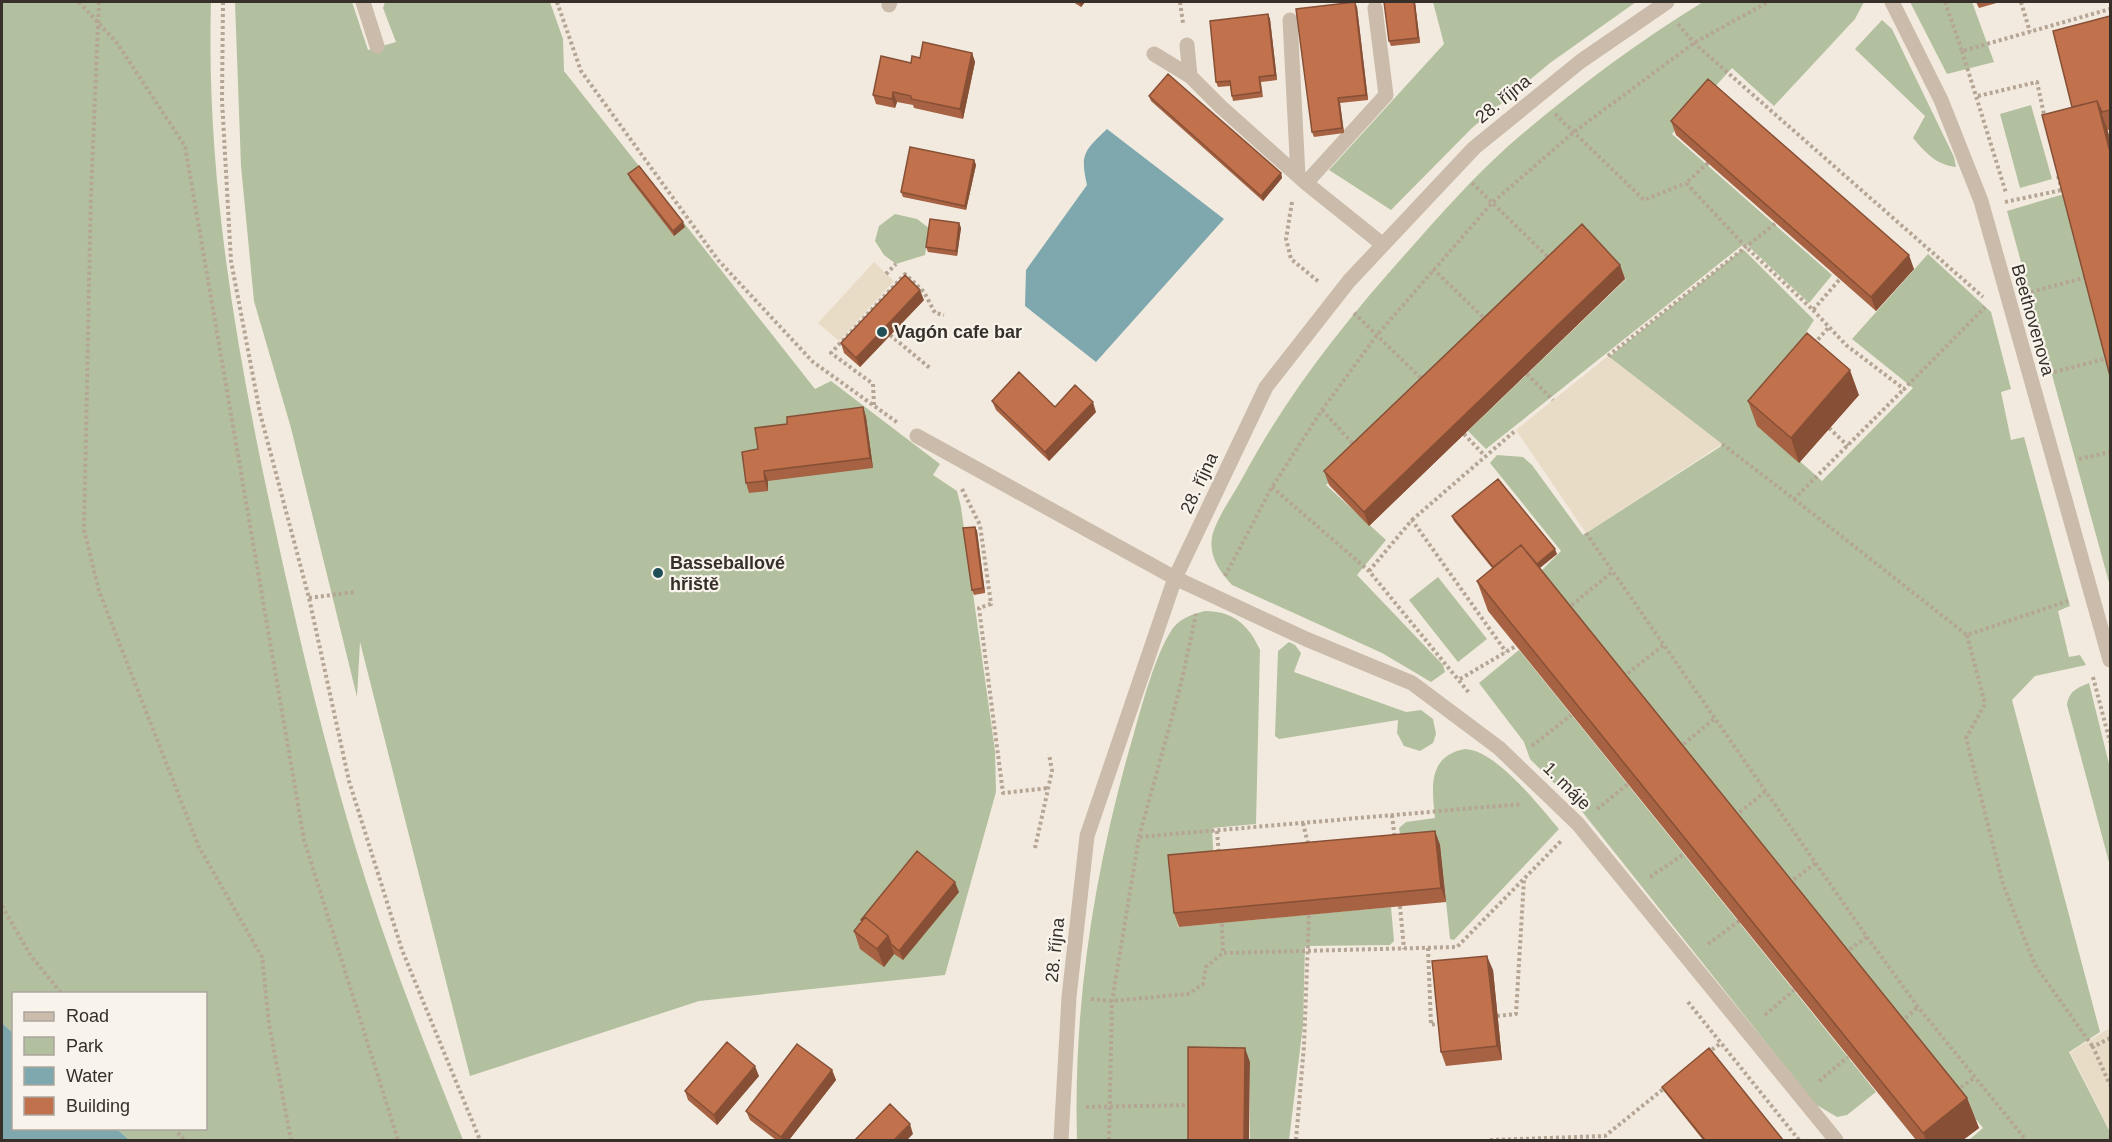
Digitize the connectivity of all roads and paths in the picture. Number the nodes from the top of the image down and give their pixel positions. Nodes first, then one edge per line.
1 (79, 2) edge
2 (99, 2) edge
3 (223, 2) edge
4 (363, 2) edge
5 (557, 2) edge
6 (1768, 2) edge
7 (1892, 2) edge
8 (1945, 2) edge
9 (2020, 2) edge
10 (1664, 3) edge
11 (1375, 8) dead end
12 (2110, 9) edge
13 (1290, 21) dead end
14 (2030, 33) junction
15 (1694, 43) junction
16 (1187, 45) dead end
17 (377, 46) dead end
18 (1962, 51) junction
19 (1154, 54) dead end
20 (1190, 76) junction
21 (1978, 96) junction
22 (1537, 97) junction
23 (2047, 125) edge
24 (1574, 132) junction
25 (1708, 163) edge
26 (1454, 167) junction
27 (2057, 168) edge
28 (1302, 179) junction
29 (1686, 183) junction
30 (1981, 201) junction
31 (2009, 202) junction
32 (1492, 203) junction
33 (1776, 223) edge
34 (1382, 244) junction
35 (1746, 247) junction
36 (896, 264) dead end
37 (1557, 266) edge
38 (1433, 269) junction
39 (886, 274) dead end
40 (2088, 276) edge
41 (1840, 279) edge
42 (1337, 297) junction
43 (2007, 298) junction
44 (1989, 303) junction
45 (1813, 310) junction
46 (867, 312) junction
47 (1992, 314) dead end
48 (944, 315) dead end
49 (876, 320) edge
50 (1829, 327) junction
51 (1494, 328) edge
52 (890, 335) edge
53 (1377, 335) junction
54 (1809, 351) edge
55 (1608, 357) dead end
56 (2109, 358) edge
57 (931, 369) dead end
58 (1527, 374) edge
59 (2030, 378) junction
60 (1431, 387) edge
61 (1904, 389) junction
62 (1553, 400) dead end
63 (874, 406) junction
64 (1322, 410) junction
65 (1829, 428) edge
66 (1516, 430) dead end
67 (1464, 434) edge
68 (917, 436) joint
69 (1722, 444) dead end
70 (1848, 446) junction
71 (2110, 452) edge
72 (1362, 454) edge
73 (1484, 455) junction
74 (952, 456) junction
75 (2054, 464) junction
76 (1272, 487) junction
77 (1794, 499) junction
78 (1412, 520) junction
79 (1586, 533) dead end
80 (1369, 571) junction
81 (1612, 572) junction
82 (1175, 578) junction
83 (1201, 590) junction
84 (354, 592) dead end
85 (309, 597) junction
86 (2074, 610) dead end
87 (1565, 611) edge
88 (1967, 635) junction
89 (1665, 644) junction
90 (1516, 646) edge
91 (1506, 652) junction
92 (2110, 660) edge
93 (2091, 671) dead end
94 (1460, 679) junction
95 (1620, 680) edge
96 (1472, 697) dead end
97 (1571, 715) edge
98 (1715, 718) junction
99 (2110, 742) edge
100 (1677, 750) edge
101 (1049, 754) dead end
102 (1513, 761) junction
103 (1628, 784) edge
104 (1049, 788) junction
105 (1766, 791) junction
106 (1528, 803) dead end
107 (1392, 815) junction
108 (1732, 818) edge
109 (1303, 823) junction
110 (1578, 824) junction
111 (1216, 830) junction
112 (1556, 832) dead end
113 (1138, 837) junction
114 (1563, 839) junction
115 (1035, 848) dead end
116 (1396, 849) edge
117 (1570, 849) dead end
118 (1684, 854) edge
119 (1311, 857) edge
120 (1816, 863) junction
121 (1219, 866) edge
122 (1524, 879) junction
123 (1786, 885) edge
124 (1631, 891) junction
125 (2, 906) edge
126 (1400, 906) edge
127 (1309, 914) edge
128 (1739, 921) edge
129 (1222, 924) edge
130 (1867, 937) junction
131 (1404, 948) junction
132 (1428, 948) junction
133 (1308, 951) junction
134 (1223, 953) junction
135 (1842, 955) edge
136 (1688, 960) junction
137 (1794, 990) edge
138 (61, 992) edge
139 (1684, 996) dead end
140 (1069, 997) junction
141 (1112, 1001) junction
142 (1918, 1007) junction
143 (1497, 1016) dead end
144 (1442, 1022) edge
145 (1898, 1024) edge
146 (1747, 1032) junction
147 (2110, 1038) edge
148 (1720, 1043) junction
149 (2093, 1047) junction
150 (1703, 1057) edge
151 (1848, 1057) edge
152 (1975, 1077) junction
153 (1676, 1078) edge
154 (2110, 1085) edge
155 (1953, 1093) edge
156 (1800, 1096) junction
157 (1193, 1105) edge
158 (1061, 1107) junction
159 (1109, 1107) junction
160 (291, 1140) edge
161 (398, 1140) edge
162 (480, 1140) edge
163 (1061, 1140) edge
164 (1109, 1140) edge
165 (1296, 1140) edge
166 (1490, 1140) edge
167 (1799, 1140) edge
168 (1836, 1140) edge
169 (2026, 1140) edge

1 - 161 path
2 - 160 path
3 - 85 path
4 - 17 street
5 - 63 path
6 - 15 path
7 - 30 street, Beethovenova
8 - 18 path
9 - 14 path
10 - 15 path
10 - 22 street, 28. října
11 - 28 street
12 - 14 path
13 - 28 street
14 - 18 path
15 - 24 path
15 - 44 path
16 - 20 street
18 - 21 path
19 - 20 street
20 - 28 street
21 - 23 path
21 - 31 path
22 - 24 path
22 - 26 street, 28. října
24 - 29 path
24 - 32 path
25 - 29 path
26 - 32 path
26 - 34 street, 28. října
27 - 31 path
28 - 34 street
28 - 42 path
29 - 35 path
30 - 31 path
30 - 43 street, Beethovenova
32 - 37 path
32 - 38 path
33 - 35 path
34 - 42 street, 28. října
35 - 45 path
35 - 55 path
36 - 39 path
38 - 51 path
38 - 53 path
40 - 43 path
41 - 45 path
42 - 53 path
42 - 82 street, 28. října
43 - 59 street, Beethovenova
44 - 47 path
44 - 61 path
45 - 50 path
46 - 48 path
46 - 49 path
46 - 63 path
50 - 54 path
50 - 61 path
52 - 57 path
53 - 60 path
53 - 64 path
56 - 59 path
58 - 62 path
59 - 75 street, Beethovenova
61 - 70 path
63 - 68 path
64 - 72 path
64 - 76 path
65 - 70 path
66 - 73 path
67 - 73 path
68 - 74 street, 1. máje
69 - 77 path
70 - 77 path
71 - 75 path
73 - 78 path
74 - 82 street, 1. máje
74 - 104 path
75 - 92 street, Beethovenova
76 - 80 path
76 - 83 path
77 - 88 path
78 - 80 path
78 - 91 path
79 - 81 path
80 - 94 path
81 - 87 path
81 - 89 path
82 - 83 street, 1. máje
82 - 140 street, 28. října
83 - 102 street, 1. máje
83 - 113 path
84 - 85 path
85 - 162 path
86 - 88 path
88 - 149 path
89 - 95 path
89 - 98 path
90 - 91 path
91 - 94 path
93 - 99 path
94 - 96 path
97 - 102 path
98 - 100 path
98 - 105 path
101 - 104 path
102 - 110 street, 1. máje
103 - 110 path
104 - 115 path
105 - 108 path
105 - 120 path
106 - 107 path
107 - 109 path
107 - 116 path
109 - 111 path
109 - 119 path
110 - 114 path
110 - 124 street, 1. máje
111 - 113 path
111 - 121 path
112 - 114 path
113 - 141 path
114 - 117 path
114 - 122 path
118 - 124 path
120 - 123 path
120 - 130 path
122 - 132 path
122 - 143 path
124 - 136 street, 1. máje
125 - 138 path
126 - 131 path
127 - 133 path
128 - 136 path
129 - 134 path
130 - 135 path
130 - 142 path
131 - 132 path
131 - 133 path
132 - 144 path
133 - 134 path
133 - 165 path
134 - 141 path
136 - 146 street, 1. máje
137 - 146 path
139 - 148 path
140 - 141 path
140 - 158 street, 28. října
141 - 159 path
142 - 145 path
142 - 152 path
146 - 156 street, 1. máje
147 - 149 path
148 - 150 path
148 - 167 path
149 - 154 path
151 - 156 path
152 - 155 path
152 - 169 path
153 - 166 path
156 - 168 street, 1. máje
157 - 159 path
158 - 159 path
158 - 163 street, 28. října
159 - 164 path

